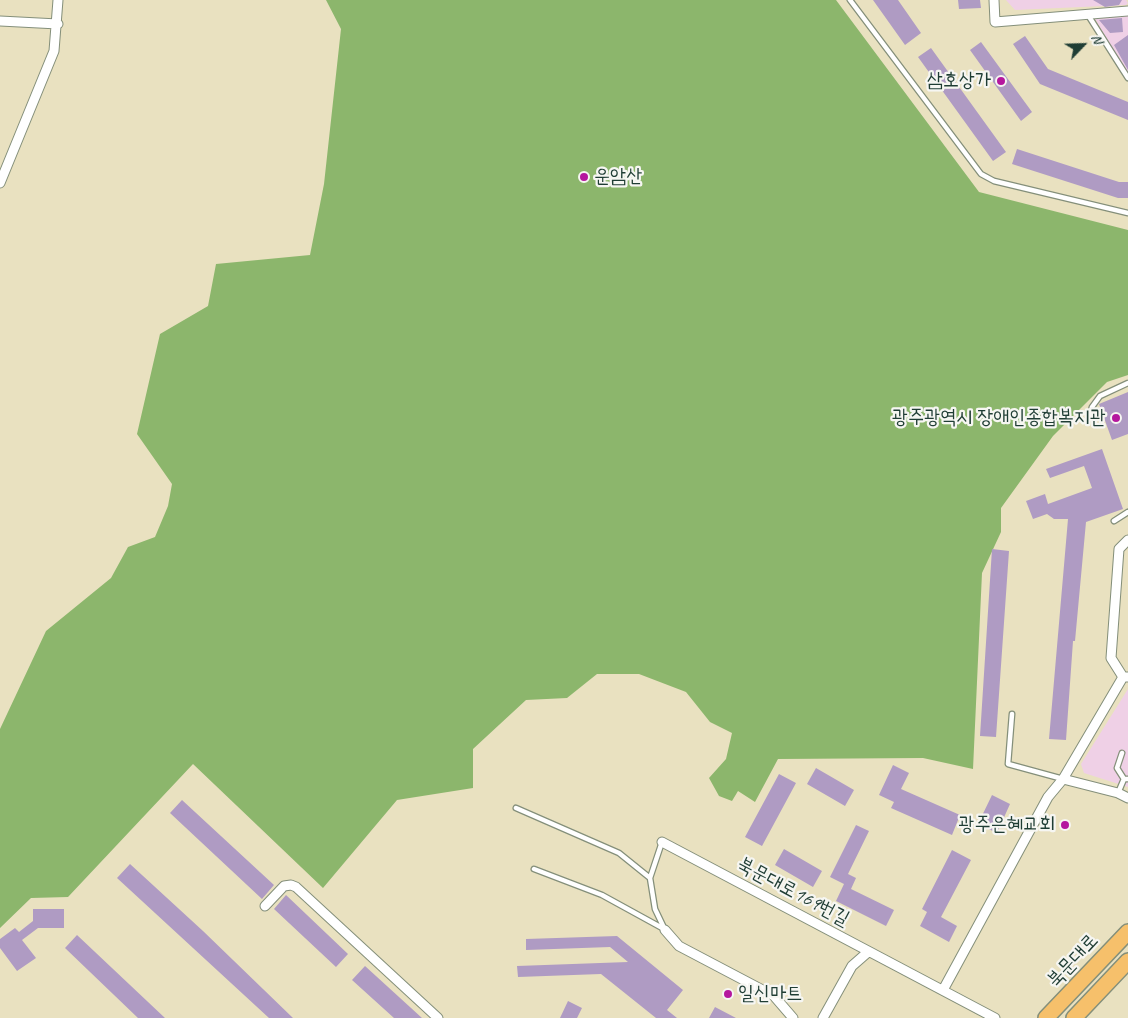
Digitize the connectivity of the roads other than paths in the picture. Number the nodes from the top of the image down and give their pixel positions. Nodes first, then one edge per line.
1 (58, 0) edge
2 (850, 0) edge
3 (994, 0) edge
4 (1128, 10) edge
5 (1087, 14) junction
6 (0, 21) edge
7 (58, 24) junction
8 (1128, 78) edge
9 (0, 183) edge
10 (1128, 213) edge
11 (1128, 383) edge
12 (1089, 418) dead end
13 (1128, 512) edge
14 (1114, 521) dead end
15 (1128, 540) edge
16 (1125, 677) edge
17 (1012, 714) dead end
18 (1122, 753) dead end
19 (1063, 779) junction
20 (1126, 779) edge
21 (1118, 793) junction
22 (1128, 798) edge
23 (516, 808) dead end
24 (662, 842) joint
25 (534, 869) dead end
26 (650, 878) junction
27 (265, 906) dead end
28 (665, 930) junction
29 (1128, 932) edge
30 (868, 952) junction
31 (1128, 962) edge
32 (943, 990) junction
33 (438, 1018) edge
34 (793, 1018) edge
35 (823, 1018) edge
36 (996, 1018) edge
37 (1046, 1018) edge
38 (1074, 1018) edge

1 - 7 street
2 - 10 lane
3 - 5 street
4 - 5 street
5 - 8 lane
6 - 7 street
7 - 9 street
11 - 12 lane
13 - 14 lane
15 - 16 street
16 - 19 street
17 - 19 lane
18 - 20 lane
19 - 21 street
19 - 32 street
20 - 21 lane
21 - 22 street
23 - 26 lane
24 - 26 lane, 북문대로169번길
24 - 30 street, 북문대로169번길
25 - 28 lane
26 - 28 lane, 북문대로169번길
27 - 33 street
28 - 34 street
29 - 37 main road, 북문대로
30 - 32 street, 북문대로169번길
30 - 35 street
31 - 38 main road, 북문대로
32 - 36 street, 북문대로169번길

